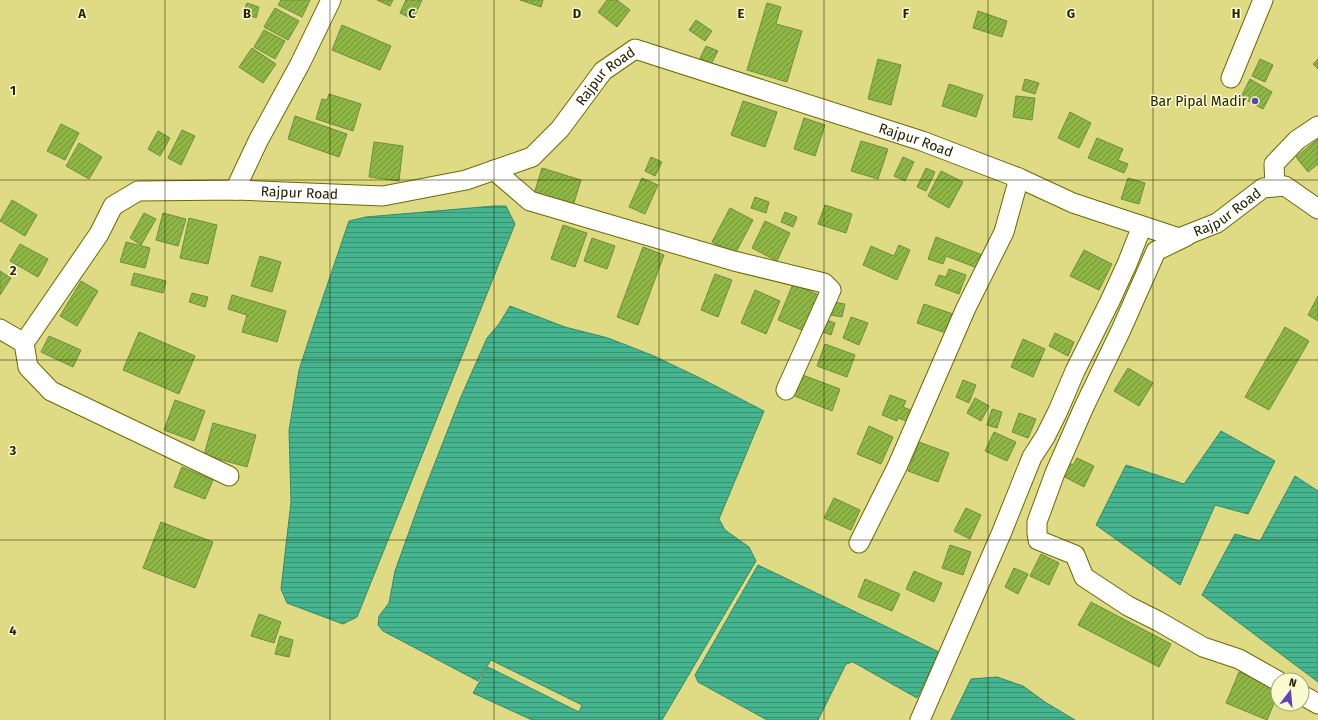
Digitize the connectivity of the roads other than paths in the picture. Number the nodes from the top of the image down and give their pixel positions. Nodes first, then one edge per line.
1 (332, 0) edge
2 (1263, 0) edge
3 (1230, 78) dead end
4 (1318, 126) edge
5 (494, 170) junction
6 (1019, 178) junction
7 (1275, 186) junction
8 (235, 190) junction
9 (1318, 209) edge
10 (1142, 226) junction
11 (1192, 233) junction
12 (0, 329) edge
13 (24, 343) junction
14 (786, 390) dead end
15 (229, 476) dead end
16 (859, 543) dead end
17 (1270, 676) edge
18 (920, 720) edge

1 - 8 street
2 - 3 street
4 - 7 street
5 - 6 street, Rajpur Road
5 - 8 street, Rajpur Road
5 - 14 street
6 - 10 street, Rajpur Road
6 - 16 street
7 - 9 street, Rajpur Road
7 - 11 street, Rajpur Road
8 - 13 street, Rajpur Road
10 - 11 street, Rajpur Road
10 - 18 street
11 - 17 street
12 - 13 street
13 - 15 street

